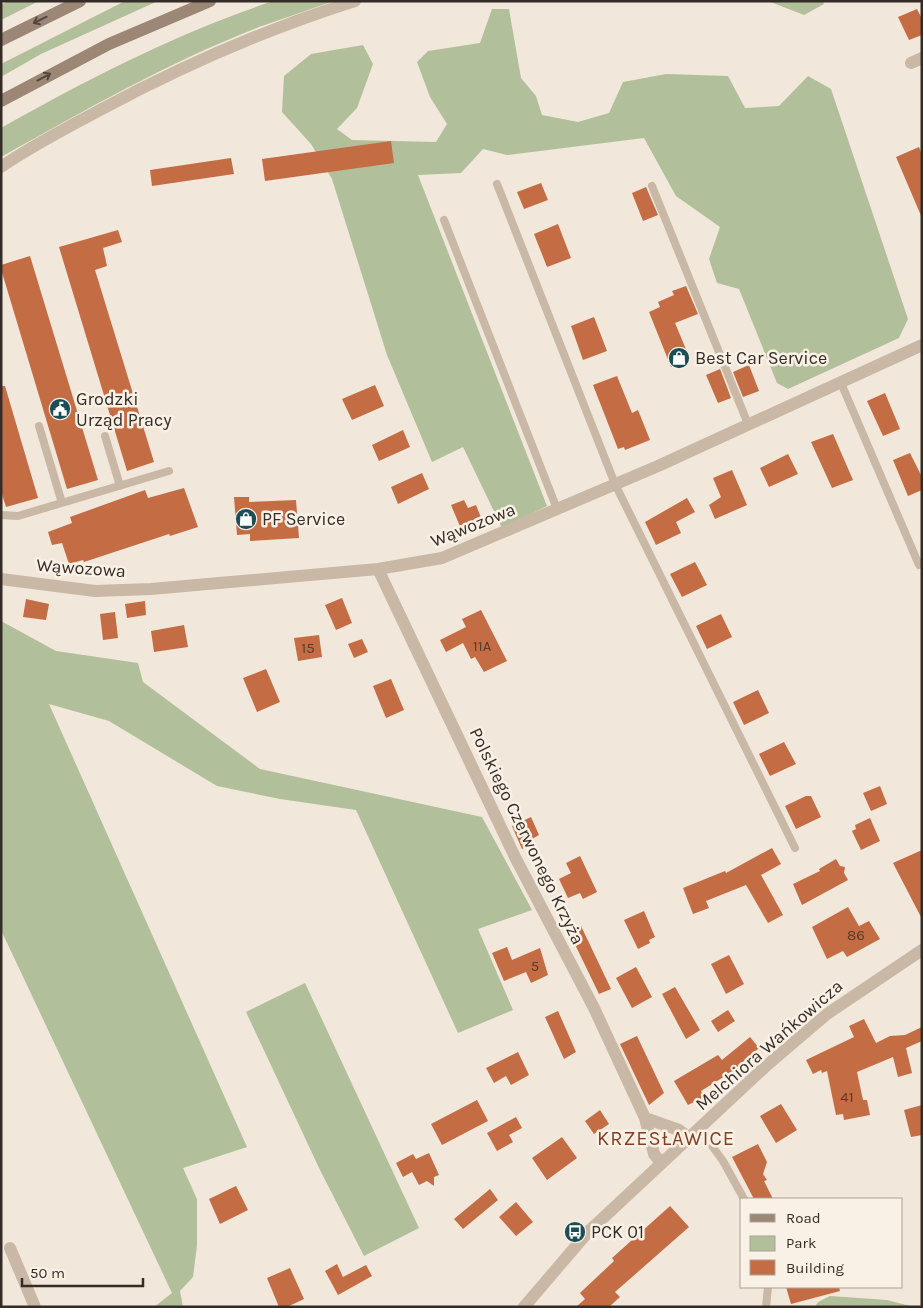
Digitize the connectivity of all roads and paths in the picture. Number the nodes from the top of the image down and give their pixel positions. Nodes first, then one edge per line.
1 (80, 1) edge
2 (210, 1) edge
3 (355, 1) edge
4 (1, 40) edge
5 (1, 101) edge
6 (1, 167) edge
7 (497, 184) dead end
8 (652, 186) dead end
9 (444, 220) dead end
10 (922, 345) edge
11 (842, 383) junction
12 (748, 424) junction
13 (39, 426) dead end
14 (105, 436) dead end
15 (169, 471) dead end
16 (615, 484) junction
17 (120, 486) junction
18 (62, 503) junction
19 (558, 509) junction
20 (1, 516) edge
21 (919, 565) dead end
22 (378, 569) junction
23 (1, 579) edge
24 (796, 848) dead end
25 (922, 950) edge
26 (645, 1118) junction
27 (699, 1128) junction
28 (688, 1137) junction
29 (661, 1163) junction
30 (743, 1198) edge
31 (5, 1250) edge
32 (768, 1288) edge
33 (35, 1307) edge
34 (524, 1307) edge
35 (766, 1307) edge

1 -> 4 main road
5 -> 2 main road
3 - 6 street
7 - 16 lane
8 - 12 lane
9 - 19 lane
10 - 11 street, Wąwozowa
11 - 12 street, Wąwozowa
11 - 21 lane
12 - 16 street, Wąwozowa
13 - 18 lane
14 - 17 lane
15 - 17 lane
16 - 19 street, Wąwozowa
16 - 24 lane
17 - 18 lane
18 - 20 lane
19 - 22 street, Wąwozowa
22 - 23 street, Wąwozowa
22 - 26 street, Polskiego Czerwonego Krzyża
25 - 27 street, Melchiora Wańkowicza
26 - 28 street
26 - 29 street, Polskiego Czerwonego Krzyża
27 - 28 street, Melchiora Wańkowicza
27 - 30 lane
28 - 29 street, Melchiora Wańkowicza
29 - 34 street, Melchiora Wańkowicza
31 - 33 street
32 - 35 lane

